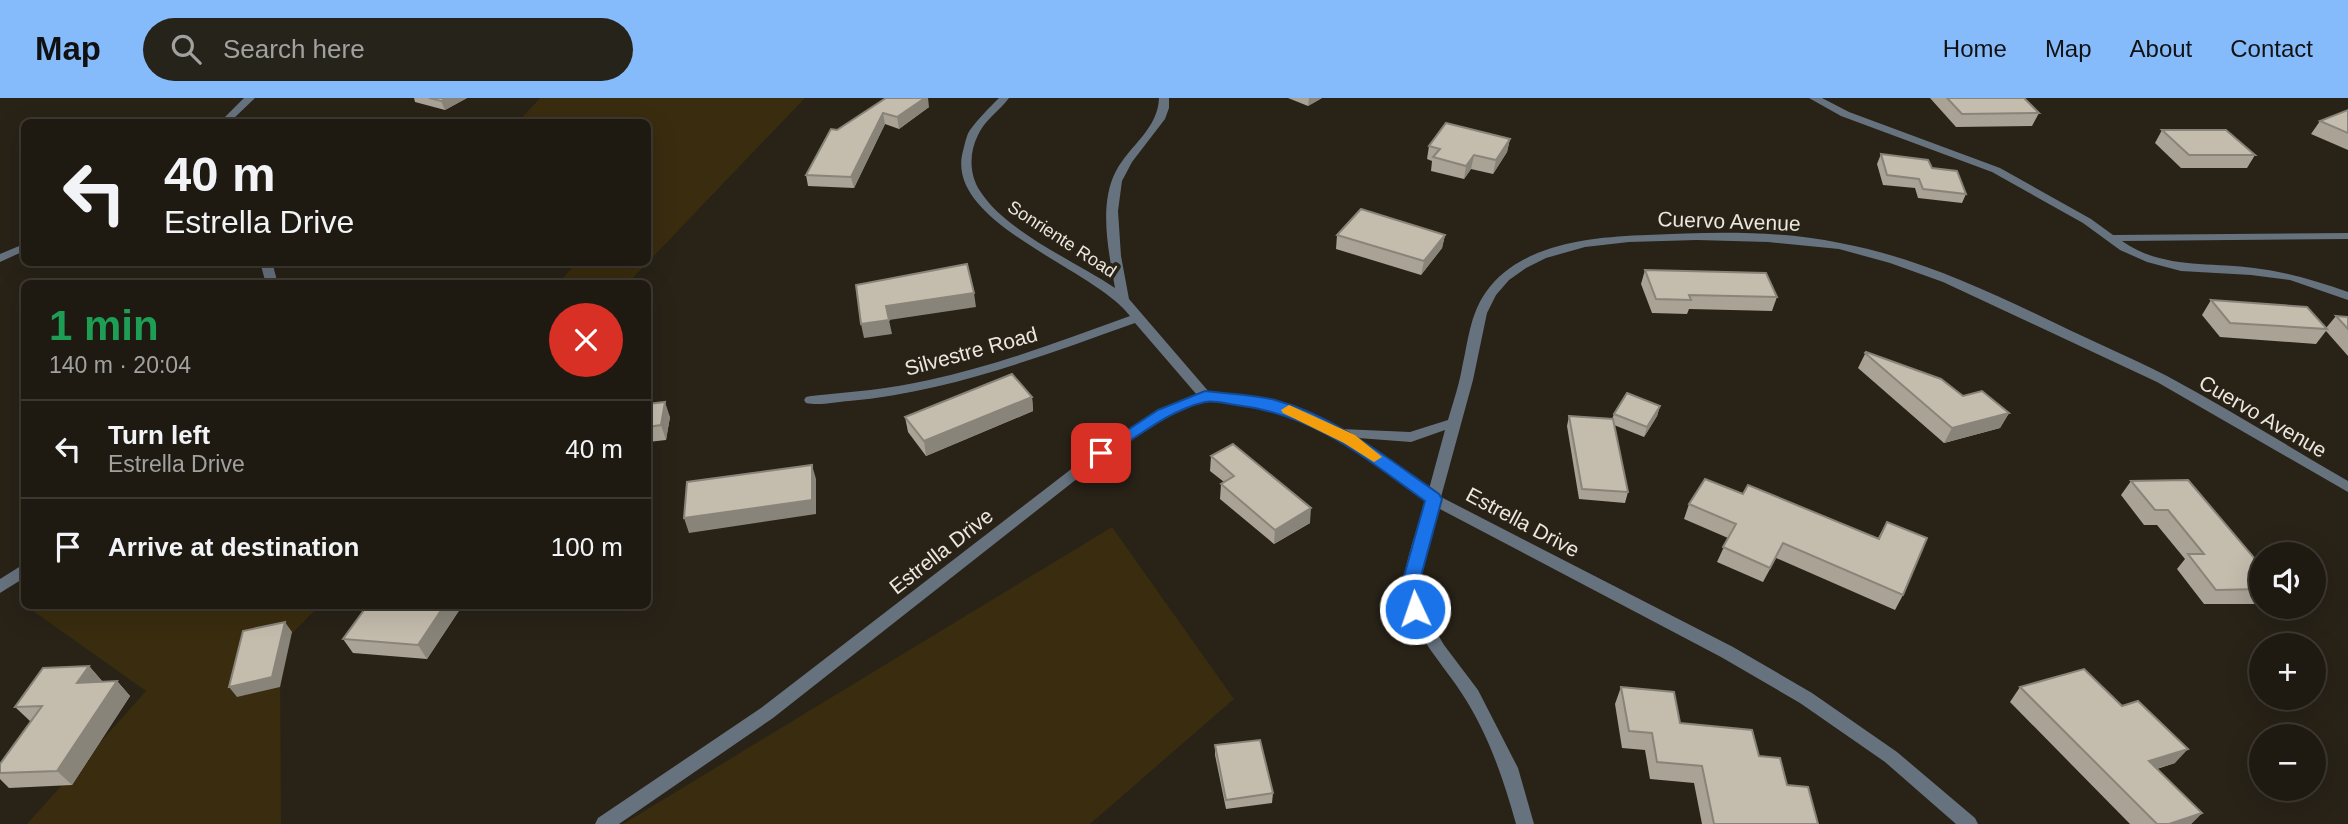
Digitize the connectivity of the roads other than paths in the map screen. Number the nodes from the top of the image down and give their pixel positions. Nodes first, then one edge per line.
1 (250, 98) edge
2 (1004, 98) edge
3 (1164, 98) edge
4 (1814, 98) edge
5 (228, 119) edge
6 (2348, 236) edge
7 (2112, 238) junction
8 (0, 245) edge
9 (20, 248) edge
10 (0, 259) edge
11 (2348, 296) edge
12 (1123, 300) junction
13 (1138, 318) junction
14 (1205, 396) junction
15 (811, 400) dead end
16 (1453, 423) junction
17 (1336, 432) junction
18 (2348, 487) edge
19 (1433, 499) junction
20 (21, 572) edge
21 (0, 587) edge
22 (604, 824) edge
23 (1525, 824) edge
24 (1969, 824) edge

1 - 5 street
2 - 12 street, Sonriente Road
3 - 12 street, Sonriente Road
4 - 7 street
6 - 7 street
7 - 11 street
8 - 9 street
9 - 10 street
12 - 13 street, Sonriente Road
13 - 14 street, Sonriente Road
13 - 15 street, Silvestre Road
14 - 17 street, Estrella Drive
14 - 22 street, Estrella Drive
16 - 17 street
16 - 18 street, Cuervo Avenue
16 - 19 street, Cuervo Avenue
17 - 19 street, Estrella Drive
19 - 23 street, Cuervo Avenue
19 - 24 street, Estrella Drive
20 - 21 street

